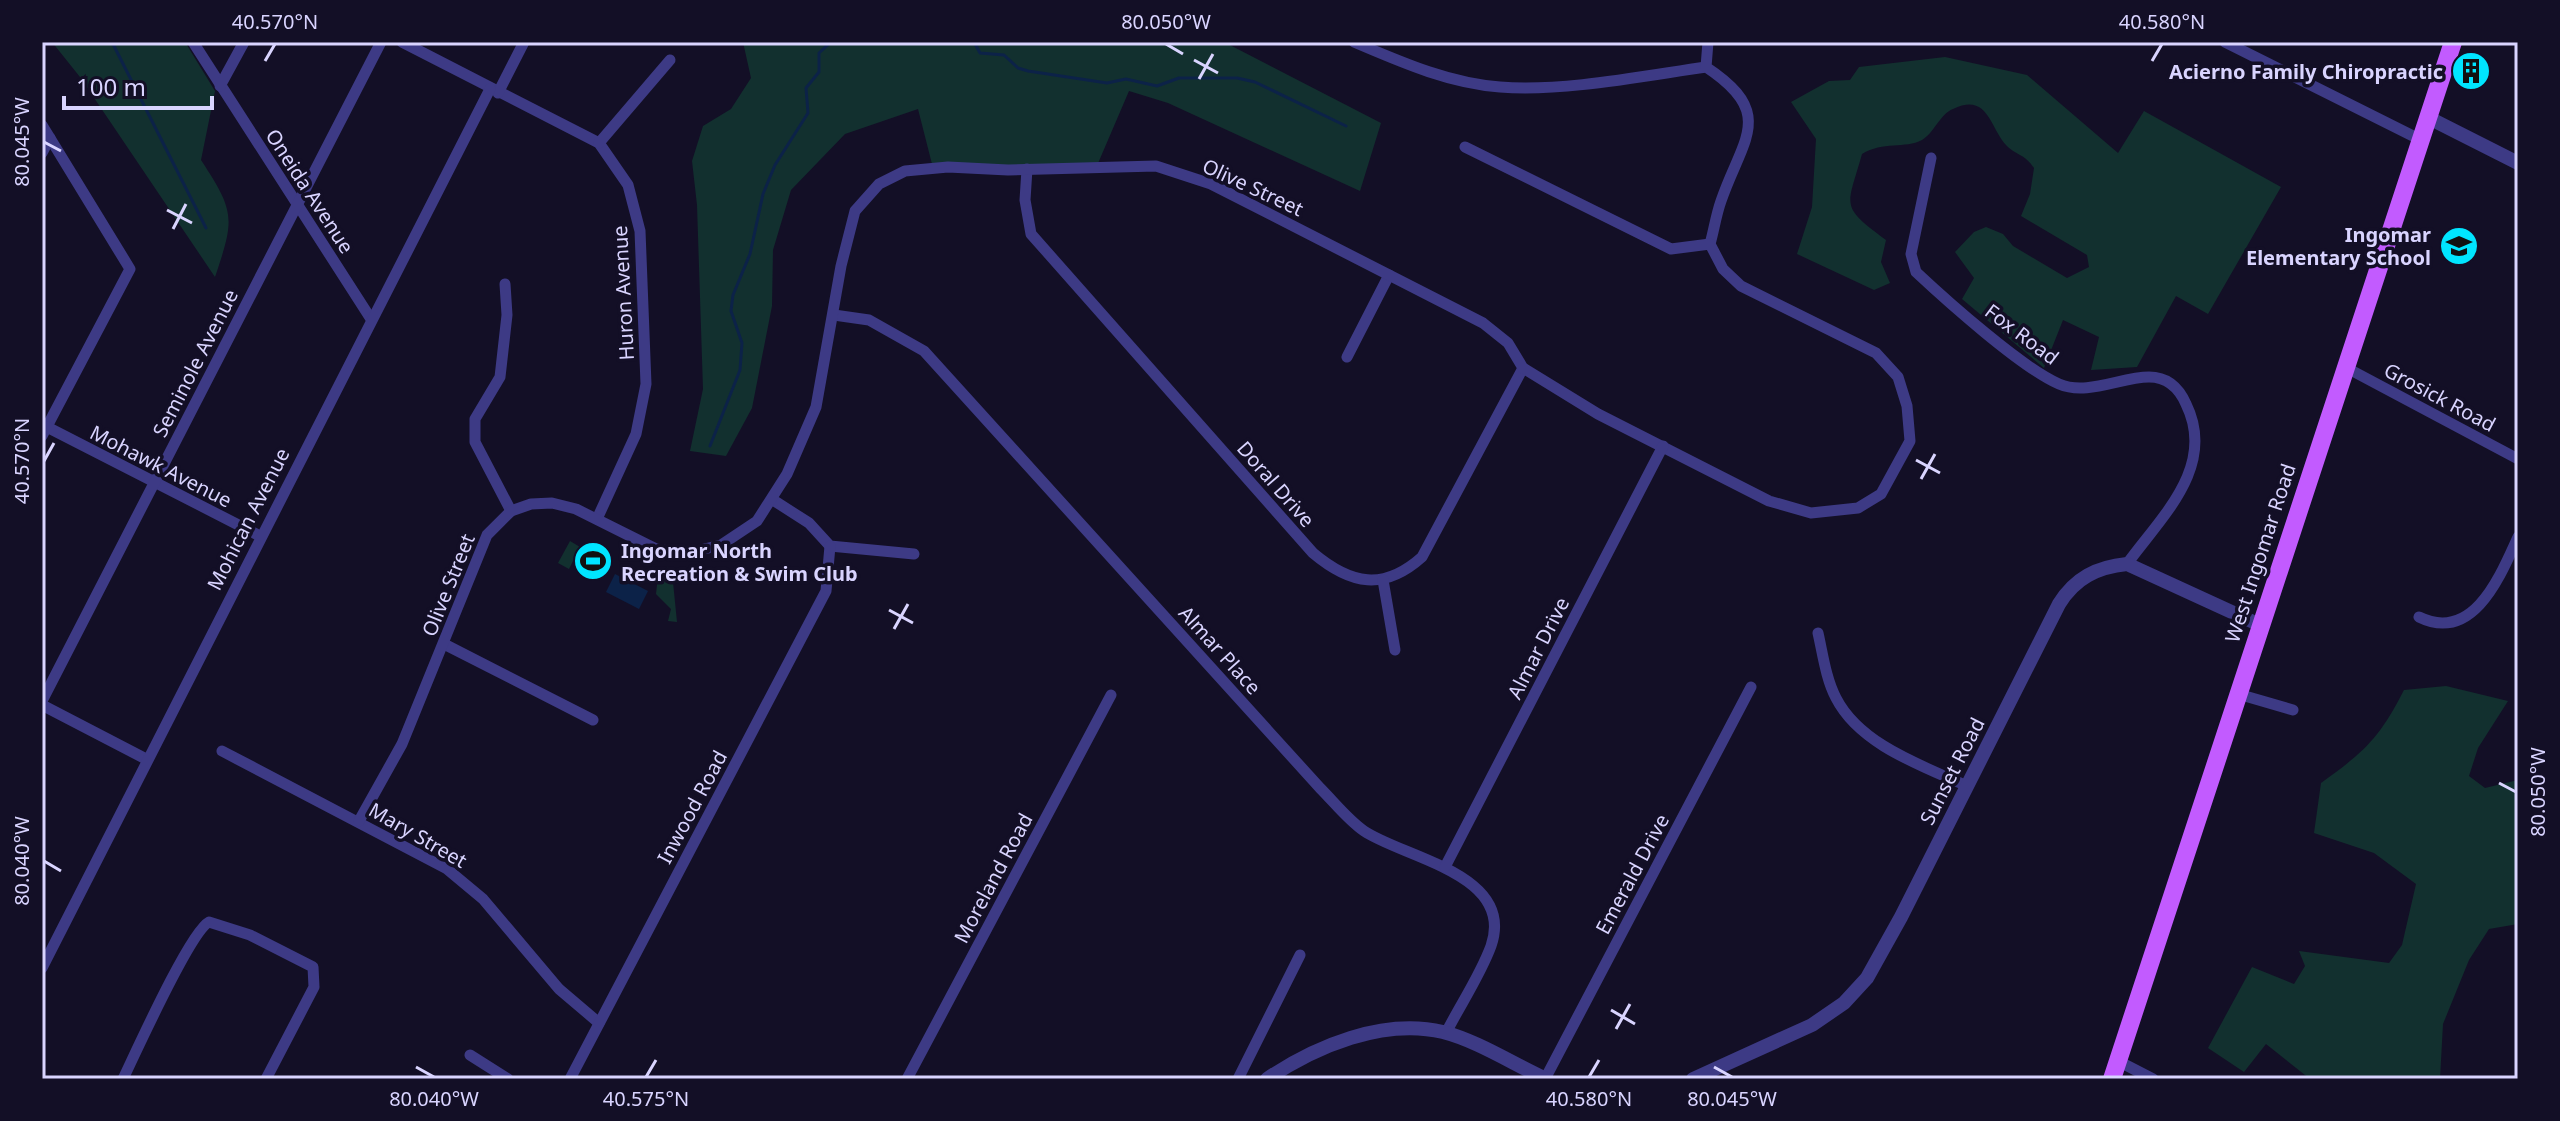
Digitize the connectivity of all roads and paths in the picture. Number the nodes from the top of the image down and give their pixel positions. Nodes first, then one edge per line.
1 (193, 42) edge
2 (244, 42) edge
3 (381, 42) edge
4 (402, 42) edge
5 (524, 42) edge
6 (1354, 42) edge
7 (1708, 42) edge
8 (2225, 42) edge
9 (2453, 42) edge
10 (670, 60) dead end
11 (1706, 67) junction
12 (220, 86) junction
13 (494, 91) junction
14 (2427, 117) junction
15 (42, 125) edge
16 (50, 138) junction
17 (2419, 139) junction
18 (599, 143) junction
19 (1465, 147) dead end
20 (42, 153) edge
21 (1931, 158) dead end
22 (2518, 163) edge
23 (1027, 169) junction
24 (296, 205) junction
25 (1710, 244) junction
26 (1389, 275) junction
27 (505, 284) dead end
28 (834, 315) junction
29 (371, 319) junction
30 (1347, 357) dead end
31 (2345, 367) junction
32 (1523, 368) junction
33 (44, 432) edge
34 (1663, 446) junction
35 (2518, 459) edge
36 (154, 482) junction
37 (773, 500) junction
38 (511, 511) junction
39 (597, 519) junction
40 (260, 536) junction
41 (2518, 537) edge
42 (830, 546) junction
43 (914, 554) dead end
44 (2127, 564) junction
45 (1383, 580) junction
46 (2419, 617) dead end
47 (2260, 625) junction
48 (1818, 633) dead end
49 (444, 644) junction
50 (1395, 650) dead end
51 (1751, 687) dead end
52 (2238, 694) junction
53 (1111, 695) dead end
54 (42, 703) edge
55 (2293, 710) dead end
56 (593, 720) dead end
57 (222, 751) dead end
58 (146, 759) junction
59 (1967, 786) junction
60 (359, 821) junction
61 (1445, 867) junction
62 (1300, 955) dead end
63 (42, 968) edge
64 (599, 1023) junction
65 (1446, 1033) junction
66 (470, 1055) dead end
67 (2115, 1070) edge
68 (123, 1079) edge
69 (266, 1079) edge
70 (508, 1079) edge
71 (570, 1079) edge
72 (907, 1079) edge
73 (1238, 1079) edge
74 (1267, 1079) edge
75 (1545, 1079) edge
76 (1693, 1079) edge
77 (2153, 1079) edge

1 - 12 street, Oneida Avenue
2 - 12 street
3 - 24 street, Seminole Avenue
4 - 13 street, Huron Avenue
5 - 13 street, Mohican Avenue
6 - 11 street
7 - 11 street
8 - 17 street
9 - 14 main road, West Ingomar Road
10 - 18 street
11 - 25 street
12 - 24 street, Oneida Avenue
13 - 18 street, Huron Avenue
13 - 29 street, Mohican Avenue
14 - 17 main road, West Ingomar Road
14 - 22 street
15 - 16 street
16 - 20 street
16 - 33 street
17 - 31 main road, West Ingomar Road
18 - 39 street, Huron Avenue
19 - 25 street
21 - 44 street, Fox Road
23 - 26 street, Olive Street
23 - 28 street, Olive Street
23 - 45 street, Doral Drive
24 - 29 street, Oneida Avenue
24 - 36 street, Seminole Avenue
25 - 34 street, Olive Street
26 - 30 street
26 - 32 street, Olive Street
27 - 38 street
28 - 37 street, Olive Street
28 - 61 street, Almar Place
29 - 40 street, Mohican Avenue
31 - 35 street, Grosick Road
31 - 47 main road, West Ingomar Road
32 - 34 street, Olive Street
32 - 45 street
33 - 36 street, Mohawk Avenue
34 - 61 street, Almar Drive
36 - 40 street, Mohawk Avenue
36 - 54 street, Seminole Avenue
37 - 39 street, Olive Street
37 - 42 street
38 - 39 street, Olive Street
38 - 49 street, Olive Street
40 - 58 street, Mohican Avenue
41 - 46 street
42 - 43 street
42 - 64 street, Inwood Road
44 - 47 street
44 - 59 street, Sunset Road
45 - 50 street
47 - 52 main road, West Ingomar Road
48 - 59 street
49 - 56 street
49 - 60 street, Olive Street
51 - 75 street, Emerald Drive
52 - 55 street
52 - 67 main road, West Ingomar Road
53 - 72 street, Moreland Road
54 - 58 street
57 - 60 street, Mary Street
58 - 63 street, Mohican Avenue
59 - 76 street, Sunset Road
60 - 64 street, Mary Street
61 - 65 street, Almar Place
62 - 73 street
64 - 71 street, Inwood Road
65 - 74 street
65 - 75 street
66 - 70 street
67 - 77 street
68 - 69 street

